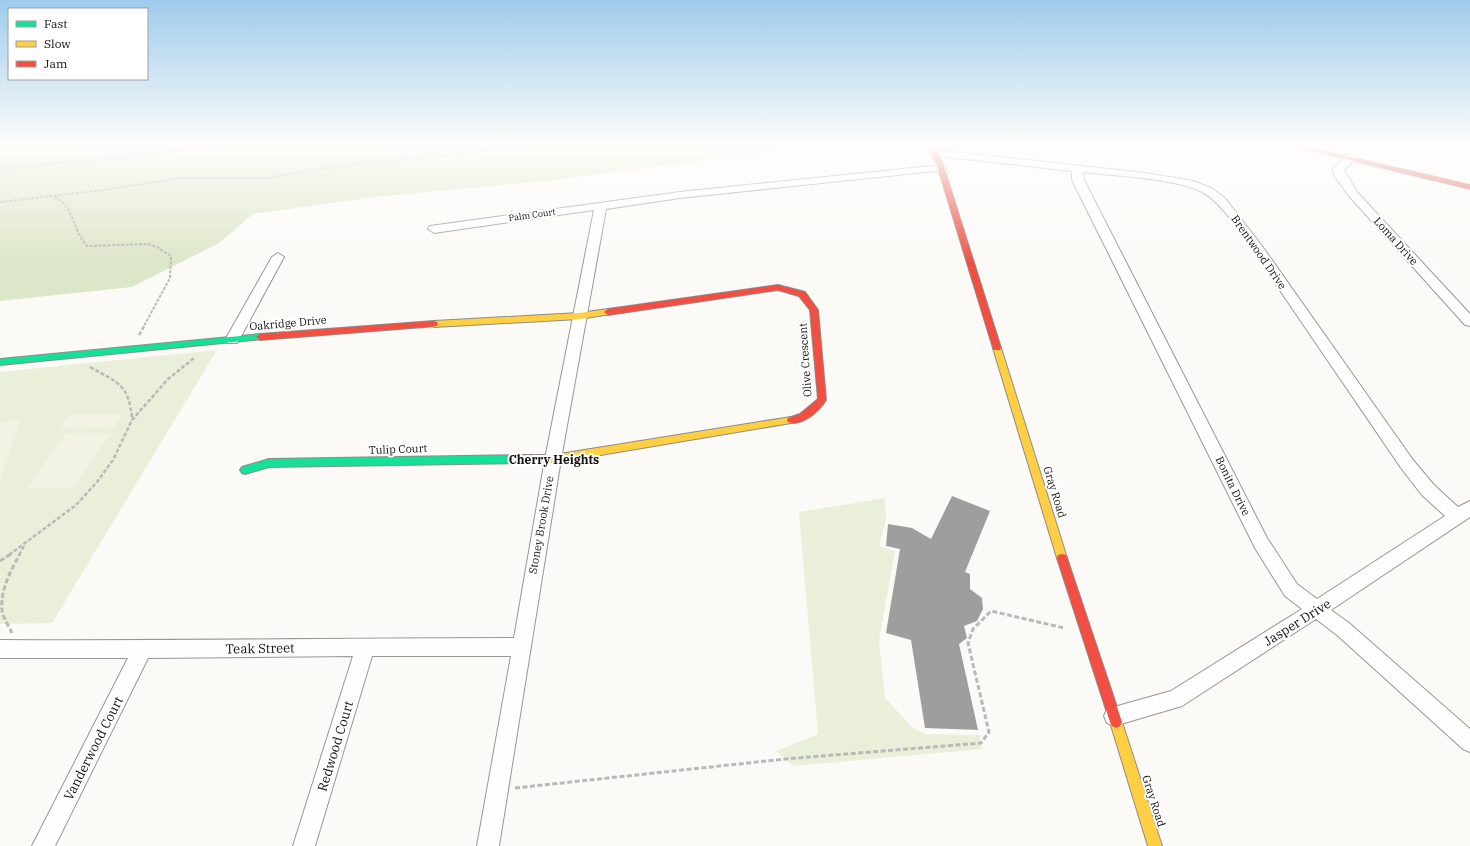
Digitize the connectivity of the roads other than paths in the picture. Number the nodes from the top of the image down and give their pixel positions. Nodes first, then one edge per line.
1 (780, 185) edge
2 (946, 185) edge
3 (1081, 185) edge
4 (1196, 185) edge
5 (1347, 185) edge
6 (601, 205) junction
7 (434, 229) dead end
8 (278, 257) dead end
9 (579, 316) junction
10 (1470, 322) edge
11 (232, 340) junction
12 (0, 362) edge
13 (552, 458) junction
14 (245, 470) dead end
15 (1464, 512) edge
16 (1317, 609) junction
17 (366, 646) junction
18 (521, 647) junction
19 (0, 649) edge
20 (142, 650) junction
21 (1114, 716) junction
22 (1470, 742) edge
23 (43, 846) edge
24 (304, 846) edge
25 (488, 846) edge
26 (1155, 846) edge

1 - 6 street, Palm Court
2 - 21 street, Gray Road
3 - 16 street, Bonita Drive
4 - 15 street, Brentwood Drive
5 - 10 street, Loma Drive
6 - 7 street, Palm Court
6 - 9 street, Stoney Brook Drive
8 - 11 street
9 - 11 street, Oakridge Drive
9 - 13 street, Stoney Brook Drive
9 - 13 street, Olive Crescent
11 - 12 street, Oakridge Drive
13 - 14 street, Tulip Court
13 - 18 street, Stoney Brook Drive
15 - 16 street, Jasper Drive
16 - 21 street, Jasper Drive
16 - 22 street, Bonita Drive
17 - 18 street, Teak Street
17 - 20 street, Teak Street
17 - 24 street, Redwood Court
18 - 25 street, Stoney Brook Drive
19 - 20 street, Teak Street
20 - 23 street, Vanderwood Court
21 - 26 street, Gray Road

